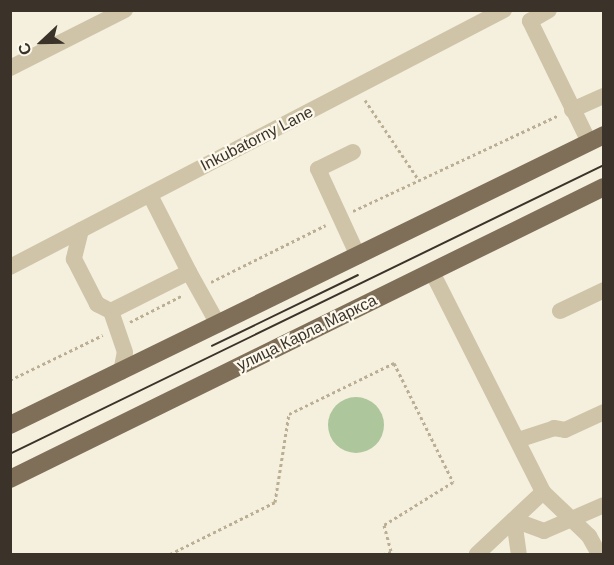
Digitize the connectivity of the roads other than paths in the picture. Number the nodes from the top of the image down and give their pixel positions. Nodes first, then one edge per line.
1 (125, 10) edge
2 (504, 10) edge
3 (549, 10) edge
4 (10, 68) edge
5 (603, 96) edge
6 (572, 110) junction
7 (596, 139) edge
8 (353, 152) dead end
9 (603, 189) edge
10 (150, 195) junction
11 (81, 231) junction
12 (358, 256) junction
13 (10, 267) edge
14 (189, 272) junction
15 (432, 272) junction
16 (603, 290) edge
17 (111, 311) junction
18 (560, 311) dead end
19 (218, 324) junction
20 (121, 372) junction
21 (603, 411) edge
22 (10, 425) edge
23 (518, 440) junction
24 (10, 479) edge
25 (543, 492) junction
26 (603, 505) edge
27 (572, 519) junction
28 (514, 520) junction
29 (477, 555) edge
30 (519, 555) edge
31 (599, 555) edge

1 - 4 street
2 - 10 street, Inkubatorny Lane
3 - 6 street
5 - 6 street
6 - 7 street
7 - 12 main road
8 - 12 street
9 - 15 main road, улица Карла Маркса
10 - 11 street, Inkubatorny Lane
10 - 14 street
11 - 13 street, Inkubatorny Lane
11 - 17 street
12 - 19 main road
14 - 17 street
14 - 19 street
15 - 23 street
15 - 24 main road, улица Карла Маркса
16 - 18 street
17 - 20 street
19 - 20 main road
20 - 22 main road
21 - 23 street
23 - 25 street
25 - 27 street
25 - 28 street
26 - 27 street
27 - 28 street
27 - 31 street
28 - 29 street
28 - 30 street

